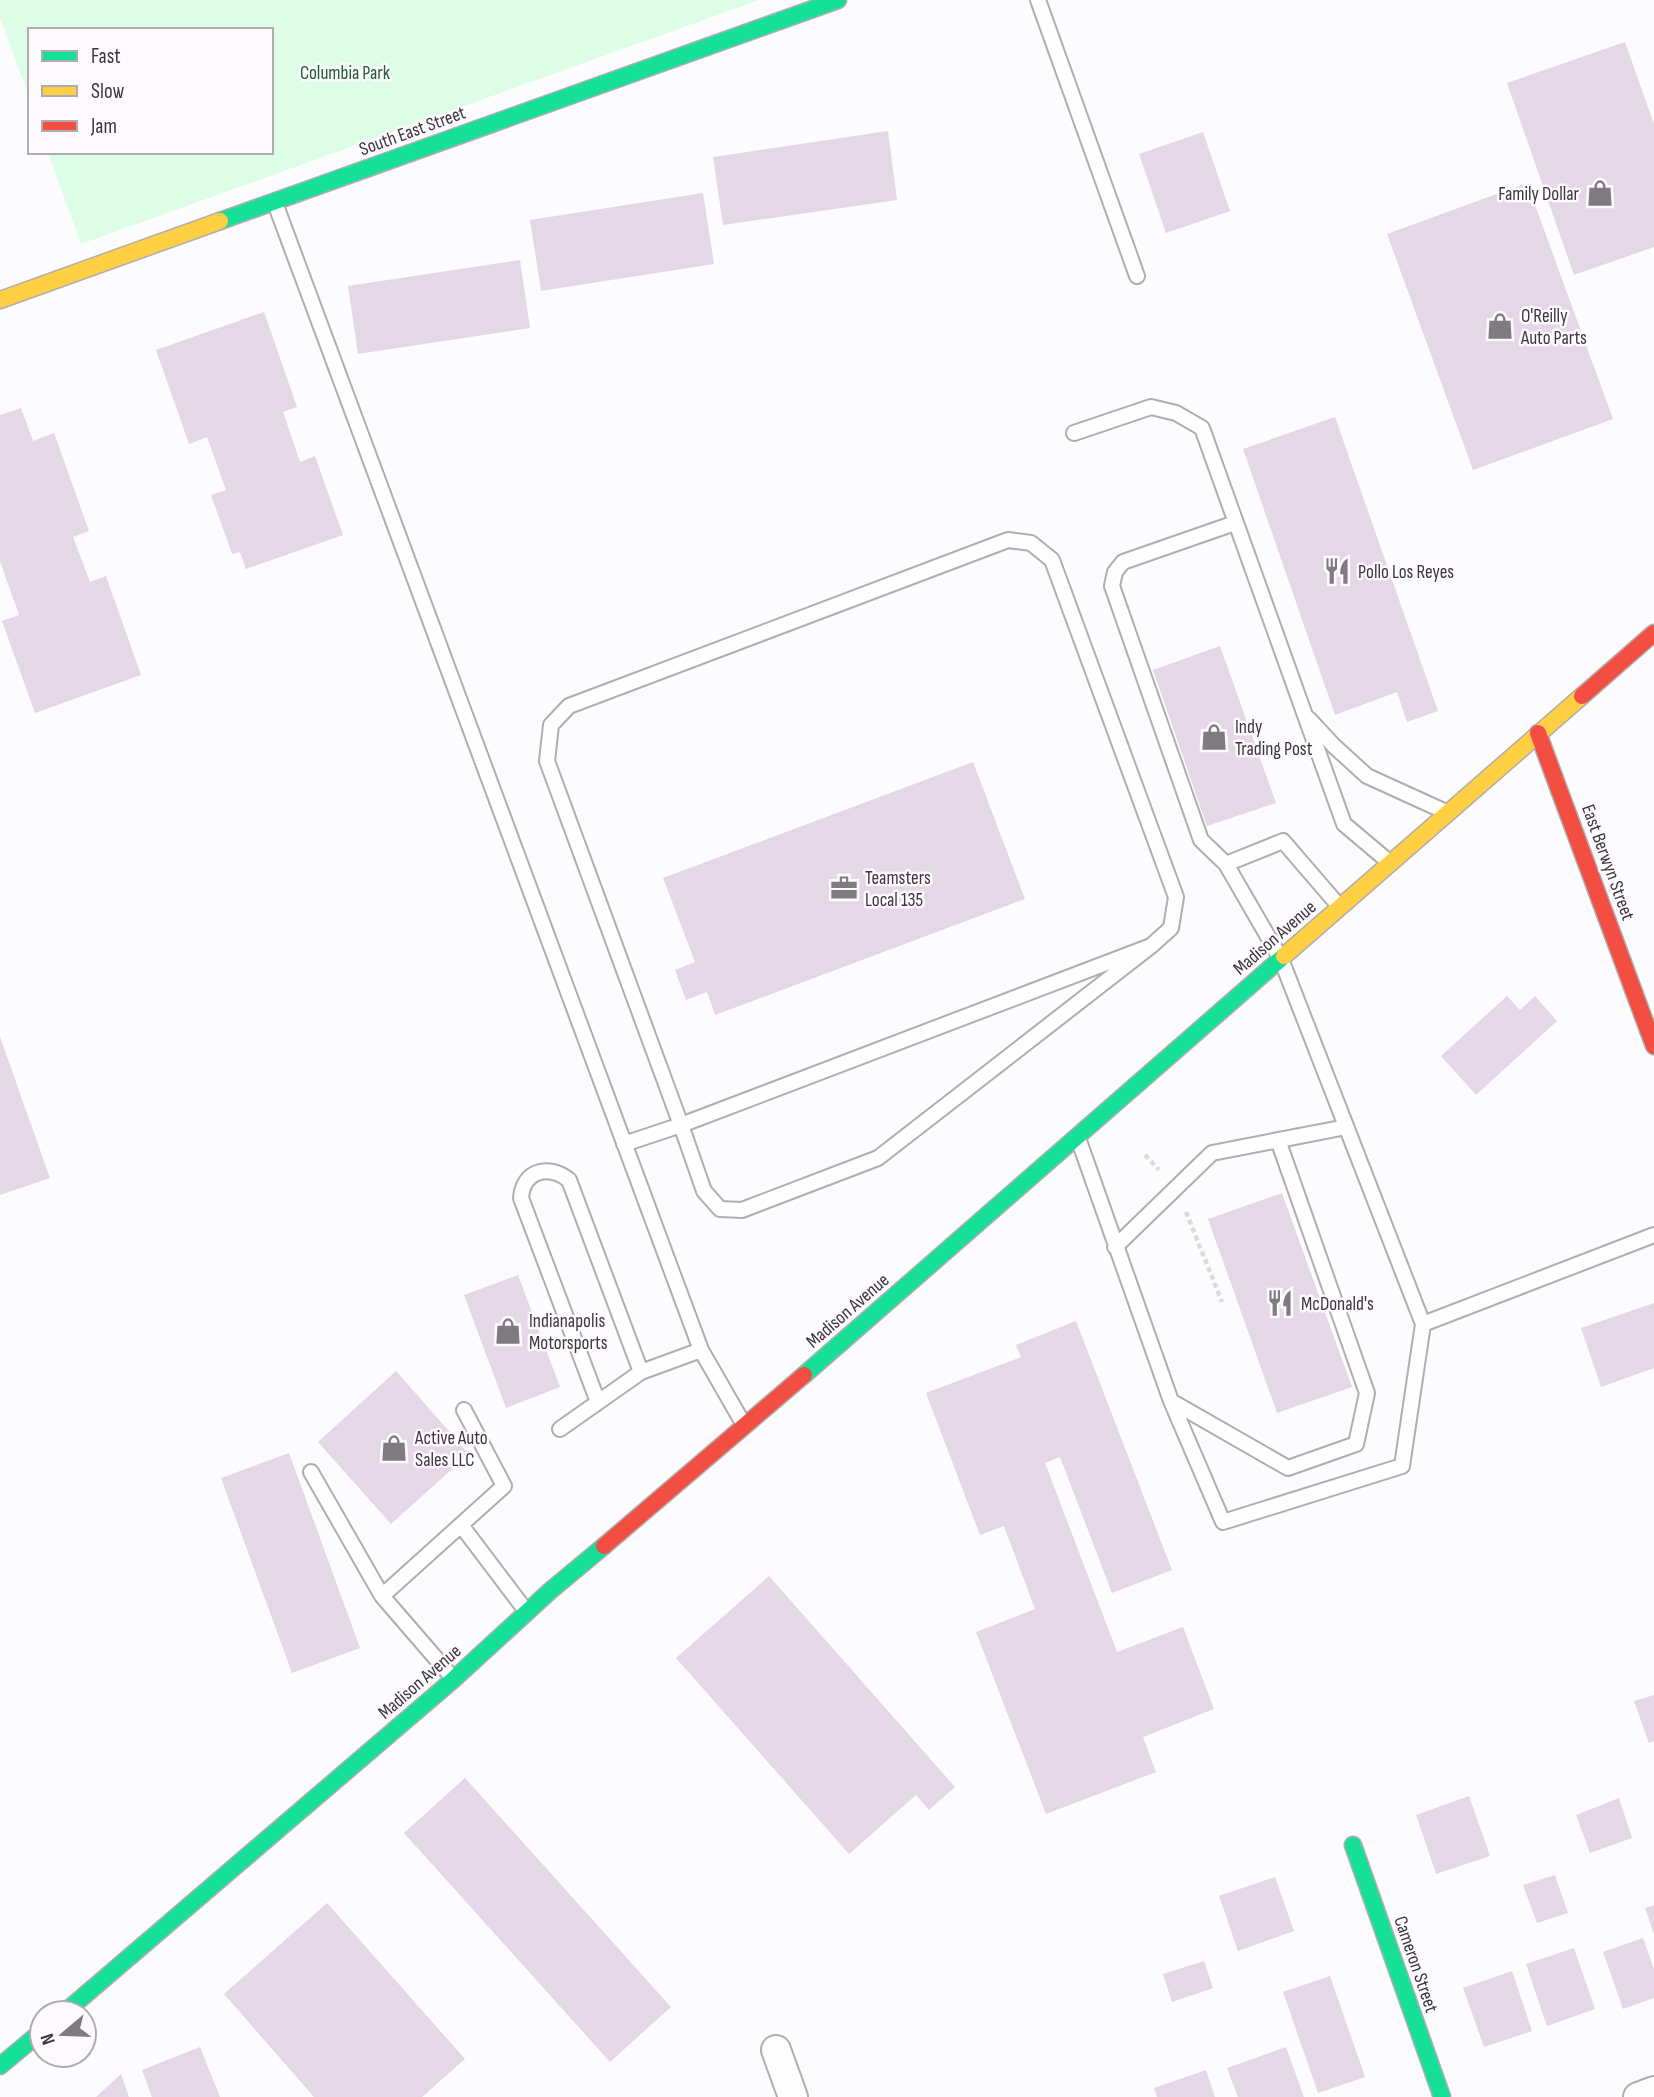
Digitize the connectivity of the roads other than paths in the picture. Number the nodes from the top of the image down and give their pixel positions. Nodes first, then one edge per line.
1 (838, 0) edge
2 (1038, 0) edge
3 (275, 202) junction
4 (1137, 276) dead end
5 (0, 300) edge
6 (1074, 433) dead end
7 (1235, 523) junction
8 (1654, 634) edge
9 (1303, 713) junction
10 (1538, 733) junction
11 (1447, 813) junction
12 (1390, 863) junction
13 (1226, 864) junction
14 (1339, 907) junction
15 (1151, 946) junction
16 (1281, 959) junction
17 (1654, 1046) edge
18 (681, 1125) junction
19 (1346, 1127) junction
20 (1077, 1136) junction
21 (1278, 1140) junction
22 (624, 1144) junction
23 (1654, 1235) edge
24 (1115, 1247) junction
25 (1423, 1324) junction
26 (701, 1350) junction
27 (641, 1372) junction
28 (1171, 1401) junction
29 (598, 1402) junction
30 (464, 1410) dead end
31 (745, 1427) junction
32 (560, 1429) dead end
33 (311, 1472) dead end
34 (461, 1525) junction
35 (382, 1596) junction
36 (527, 1612) junction
37 (454, 1679) junction
38 (1353, 1845) dead end
39 (81, 1999) edge
40 (28, 2043) edge
41 (776, 2050) dead end
42 (0, 2066) edge
43 (1654, 2091) edge
44 (793, 2097) edge
45 (1442, 2097) edge
46 (1638, 2097) edge

1 - 3 main road, South East Street
2 - 4 lane
3 - 5 main road, South East Street
3 - 22 lane
6 - 7 lane
7 - 9 lane
7 - 13 lane
8 - 10 main road, Madison Avenue
9 - 11 lane
9 - 12 lane
10 - 11 main road, Madison Avenue
10 - 17 main road, East Berwyn Street
11 - 12 main road, Madison Avenue
12 - 14 main road, Madison Avenue
13 - 14 lane
13 - 16 lane
14 - 16 main road, Madison Avenue
15 - 18 lane
15 - 18 lane
15 - 18 lane
16 - 19 lane
16 - 20 main road, Madison Avenue
18 - 22 lane
19 - 21 lane
19 - 25 lane
20 - 24 lane
20 - 31 main road, Madison Avenue
21 - 24 lane
21 - 28 lane
22 - 26 lane
23 - 25 lane
24 - 28 lane
25 - 28 lane
26 - 27 lane
26 - 31 lane
27 - 29 lane
27 - 29 lane
29 - 32 lane
30 - 34 lane
31 - 36 main road, Madison Avenue
33 - 35 lane
34 - 35 lane
34 - 36 lane
35 - 37 lane
36 - 37 main road, Madison Avenue
37 - 39 main road, Madison Avenue
38 - 45 main road, Cameron Street
40 - 42 main road
41 - 44 street
43 - 46 street

